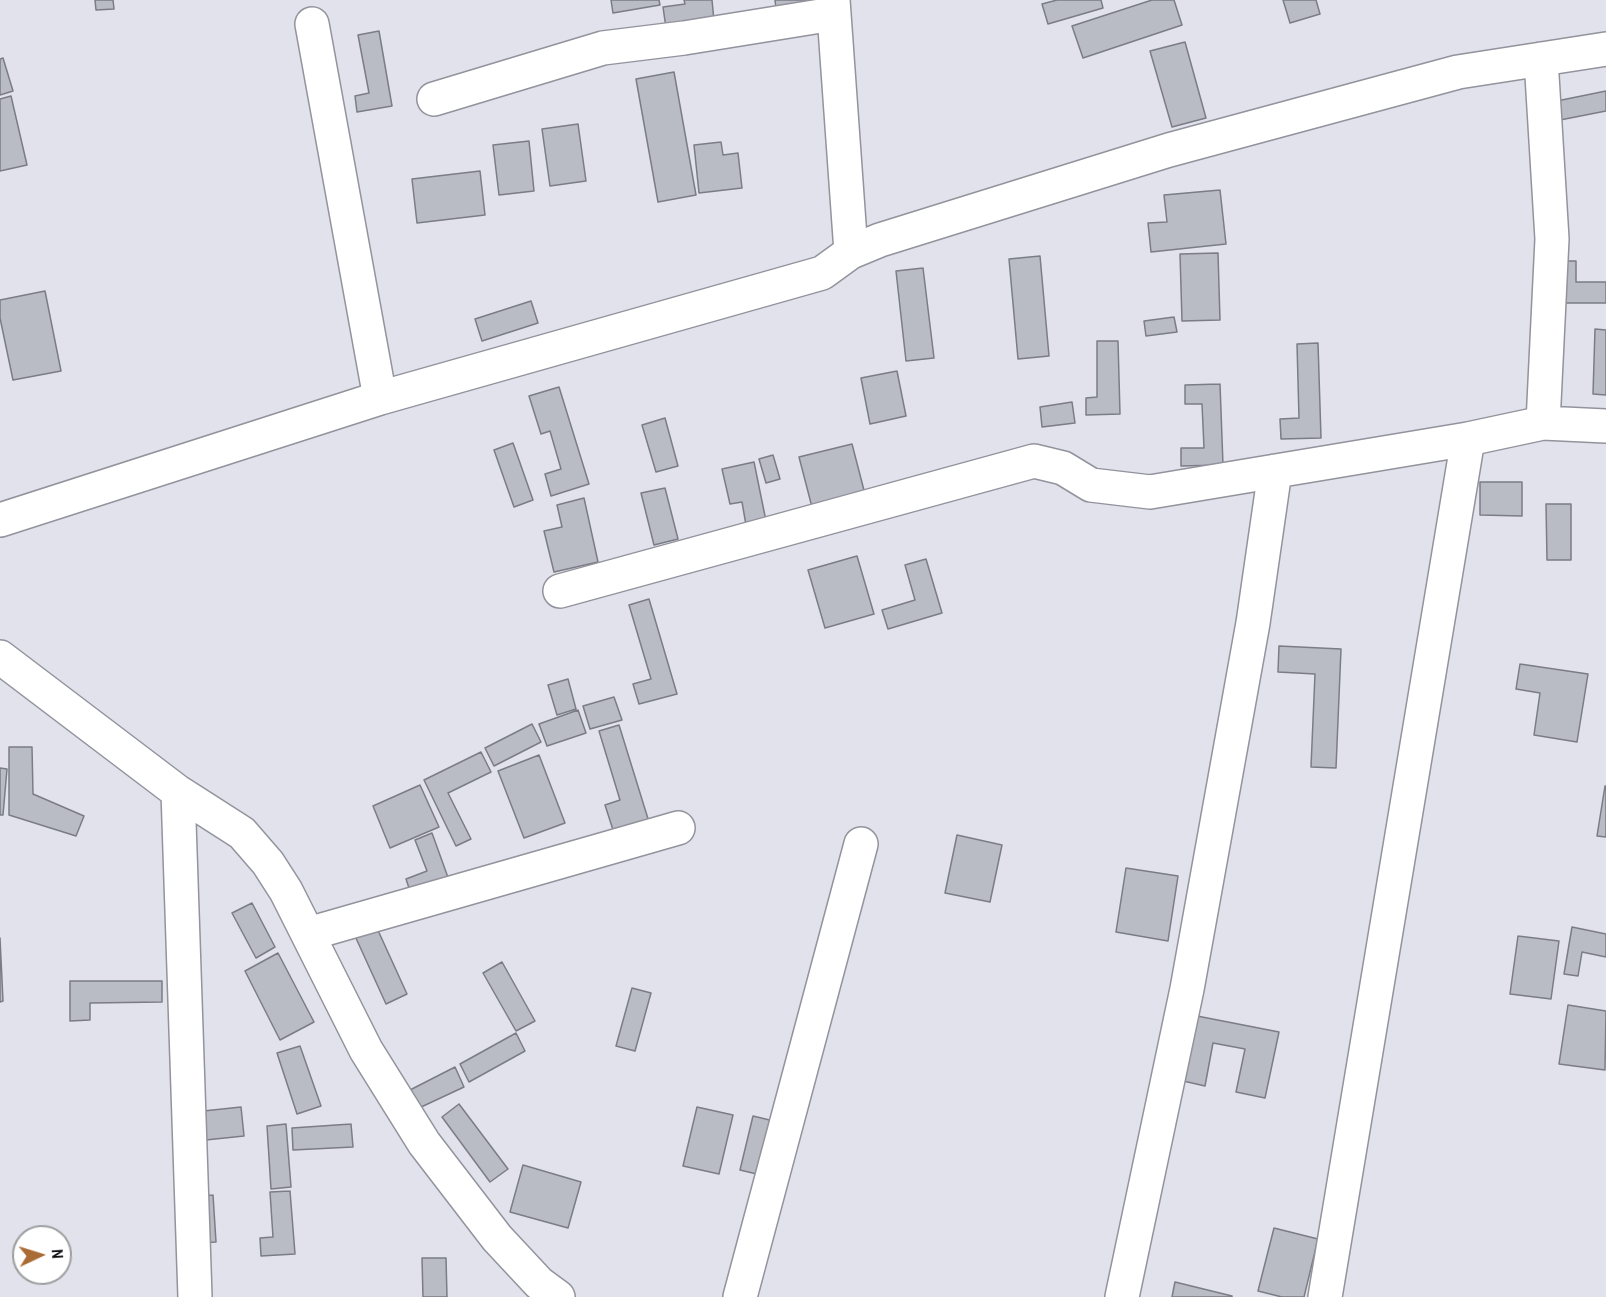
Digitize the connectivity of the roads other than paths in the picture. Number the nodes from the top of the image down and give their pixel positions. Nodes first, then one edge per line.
1 (833, 7) edge
2 (312, 24) dead end
3 (1606, 49) edge
4 (1541, 59) junction
5 (434, 99) dead end
6 (851, 252) junction
7 (380, 398) junction
8 (1543, 423) junction
9 (1606, 426) edge
10 (1468, 439) junction
11 (1275, 471) junction
12 (0, 520) edge
13 (560, 591) dead end
14 (0, 657) edge
15 (178, 792) junction
16 (678, 828) dead end
17 (861, 844) dead end
18 (308, 934) junction
19 (545, 1292) edge
20 (195, 1297) edge
21 (740, 1297) edge
22 (1122, 1297) edge
23 (1325, 1297) edge

1 - 5 street
1 - 6 street
2 - 7 street
3 - 4 street
4 - 6 street
4 - 8 street
6 - 7 street
7 - 12 street
8 - 9 street
8 - 10 street
10 - 11 street
10 - 23 street
11 - 13 street
11 - 22 street
14 - 15 street
15 - 18 street
15 - 20 street
16 - 18 street
17 - 21 street
18 - 19 street

